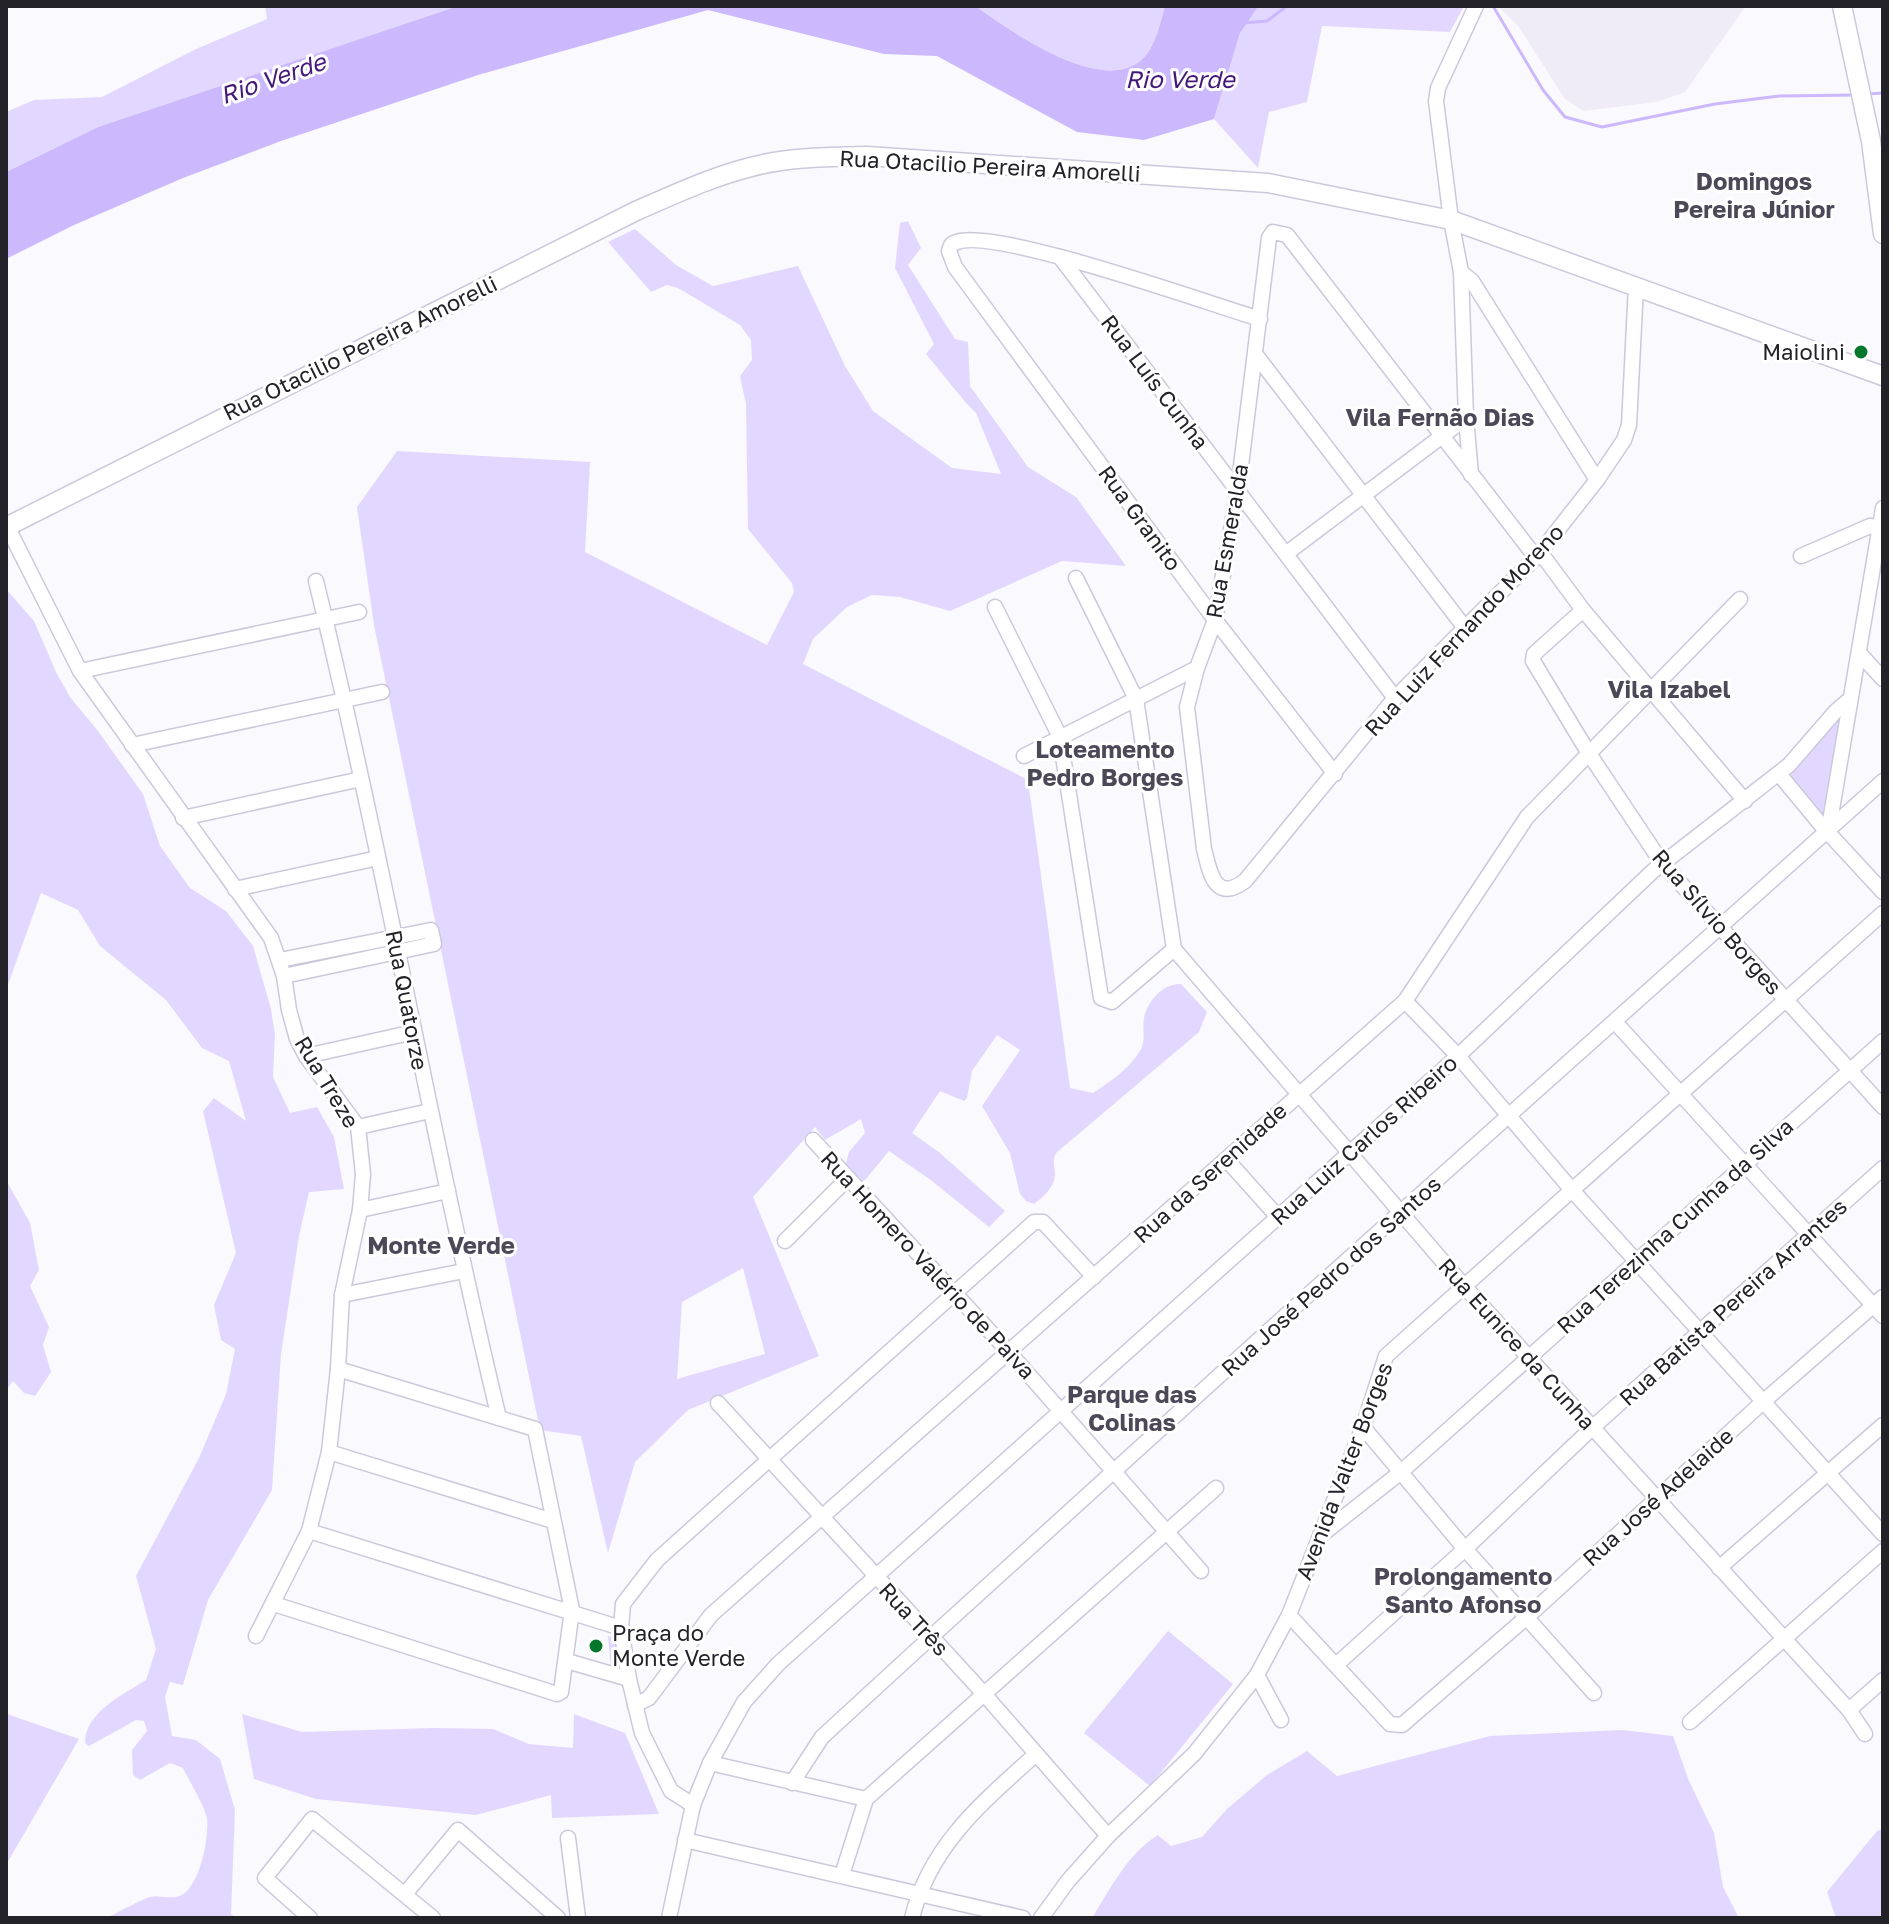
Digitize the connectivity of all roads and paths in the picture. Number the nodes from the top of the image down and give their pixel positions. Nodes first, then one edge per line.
1 (1842, 6) edge
2 (1475, 7) edge
3 (1451, 220) junction
4 (1883, 234) edge
5 (1060, 257) junction
6 (1461, 272) junction
7 (1636, 286) junction
8 (1260, 319) junction
9 (1256, 355) junction
10 (1883, 376) edge
11 (1466, 418) junction
12 (1442, 437) junction
13 (1471, 475) junction
14 (1597, 480) junction
15 (1238, 490) junction
16 (1365, 495) junction
17 (1883, 508) edge
18 (7, 526) edge
19 (1882, 528) edge
20 (1287, 553) junction
21 (1538, 555) junction
22 (1801, 556) dead end
23 (1076, 578) dead end
24 (316, 581) dead end
25 (1740, 599) dead end
26 (995, 607) dead end
27 (1583, 610) junction
28 (359, 612) dead end
29 (325, 620) junction
30 (1215, 620) junction
31 (1465, 628) junction
32 (1860, 654) junction
33 (1197, 668) junction
34 (80, 671) junction
35 (1883, 679) edge
36 (1650, 690) junction
37 (382, 692) dead end
38 (1395, 698) junction
39 (1136, 699) junction
40 (1850, 699) junction
41 (344, 700) junction
42 (1060, 737) junction
43 (132, 745) junction
44 (1588, 752) junction
45 (1024, 756) dead end
46 (1335, 774) junction
47 (1779, 774) junction
48 (361, 779) junction
49 (1883, 781) edge
50 (1745, 801) junction
51 (183, 818) junction
52 (1828, 833) junction
53 (378, 858) junction
54 (1662, 863) junction
55 (235, 889) junction
56 (1224, 890) joint
57 (1883, 892) edge
58 (1883, 913) edge
59 (1721, 927) junction
60 (395, 936) junction
61 (1174, 949) junction
62 (397, 952) junction
63 (280, 960) junction
64 (284, 976) junction
65 (1785, 999) junction
66 (1405, 1001) junction
67 (1615, 1022) junction
68 (414, 1032) junction
69 (1883, 1041) edge
70 (306, 1056) junction
71 (1458, 1056) junction
72 (1849, 1070) junction
73 (1680, 1093) junction
74 (1298, 1094) junction
75 (1883, 1107) edge
76 (430, 1111) junction
77 (1509, 1115) junction
78 (358, 1127) junction
79 (813, 1140) dead end
80 (1350, 1153) junction
81 (1227, 1160) junction
82 (1744, 1164) junction
83 (1883, 1168) edge
84 (848, 1178) junction
85 (1571, 1189) junction
86 (448, 1191) junction
87 (360, 1210) junction
88 (1401, 1213) junction
89 (1278, 1217) junction
90 (1807, 1236) junction
91 (785, 1241) dead end
92 (1637, 1260) junction
93 (464, 1271) junction
94 (1094, 1277) junction
95 (1464, 1286) junction
96 (955, 1293) junction
97 (342, 1295) junction
98 (1880, 1306) edge
99 (1699, 1331) junction
100 (1008, 1351) junction
101 (1529, 1357) junction
102 (338, 1369) junction
103 (1764, 1401) junction
104 (718, 1403) dead end
105 (1061, 1411) junction
106 (499, 1418) junction
107 (1883, 1425) edge
108 (1363, 1427) junction
109 (1592, 1428) junction
110 (329, 1452) junction
111 (768, 1458) junction
112 (1114, 1470) junction
113 (1401, 1472) junction
114 (1830, 1472) junction
115 (1216, 1488) dead end
116 (1656, 1499) junction
117 (822, 1518) junction
118 (553, 1521) junction
119 (309, 1531) junction
120 (1167, 1531) junction
121 (1883, 1534) edge
122 (1320, 1536) junction
123 (1465, 1549) junction
124 (1883, 1551) edge
125 (1719, 1568) junction
126 (1201, 1571) dead end
127 (875, 1577) junction
128 (274, 1604) junction
129 (572, 1610) junction
130 (1289, 1615) junction
131 (1527, 1617) junction
132 (621, 1628) junction
133 (256, 1636) dead end
134 (931, 1637) junction
135 (1784, 1639) junction
136 (567, 1661) junction
137 (1336, 1665) junction
138 (1257, 1675) junction
139 (629, 1679) junction
140 (1883, 1680) edge
141 (1594, 1693) dead end
142 (985, 1695) junction
143 (635, 1705) junction
144 (1849, 1710) junction
145 (1281, 1720) dead end
146 (1690, 1722) dead end
147 (1865, 1734) dead end
148 (1036, 1754) junction
149 (710, 1763) junction
150 (792, 1783) junction
151 (866, 1799) junction
152 (693, 1805) junction
153 (1108, 1836) junction
154 (568, 1838) dead end
155 (685, 1840) junction
156 (842, 1875) junction
157 (405, 1894) junction
158 (918, 1894) junction
159 (310, 1918) edge
160 (433, 1918) edge
161 (558, 1918) edge
162 (578, 1918) edge
163 (669, 1918) edge
164 (912, 1918) edge
165 (1023, 1918) edge
166 (1041, 1918) edge

1 - 4 main road
2 - 3 street
3 - 6 street
3 - 7 main road, Rua Otacilio Pereira Amorelli
3 - 18 main road, Rua Otacilio Pereira Amorelli
5 - 8 street
5 - 15 street, Rua Luís Cunha
5 - 30 street, Rua Granito
6 - 11 street
6 - 14 street
7 - 10 main road, Rua Otacilio Pereira Amorelli
7 - 14 street, Rua Luiz Fernando Moreno
8 - 9 street, Rua Esmeralda
8 - 12 street, Rua Esmeralda
9 - 15 street, Rua Esmeralda
9 - 16 street
11 - 12 street
11 - 13 street
12 - 13 street
12 - 16 street
13 - 21 street
14 - 21 street, Rua Luiz Fernando Moreno
15 - 20 street, Rua Luís Cunha
15 - 30 street, Rua Esmeralda
16 - 20 street
16 - 31 street
17 - 19 street
18 - 34 street, Rua Treze
19 - 22 street
19 - 32 street
20 - 38 street, Rua Luís Cunha
21 - 27 street
21 - 31 street, Rua Luiz Fernando Moreno
23 - 39 street
24 - 29 street, Rua Quatorze
25 - 36 street, Rua da Serenidade
26 - 42 street
27 - 36 street
27 - 44 street, Rua Sílvio Borges
28 - 29 street
29 - 34 street
29 - 41 street, Rua Quatorze
30 - 33 street, Rua Esmeralda
30 - 46 street, Rua Granito
31 - 38 street, Rua Luiz Fernando Moreno
32 - 35 street
32 - 40 street
33 - 39 street
33 - 56 street, Rua Esmeralda
34 - 43 street, Rua Treze
36 - 44 street, Rua da Serenidade
36 - 50 street
37 - 41 street
38 - 46 street, Rua Luiz Fernando Moreno
39 - 42 street
39 - 61 street
40 - 47 street, Rua Luiz Carlos Ribeiro
40 - 52 street
41 - 43 street
41 - 48 street, Rua Quatorze
42 - 45 street
42 - 61 street
43 - 51 street, Rua Treze
44 - 54 street, Rua Sílvio Borges
44 - 66 street, Rua da Serenidade
46 - 56 street, Rua Luiz Fernando Moreno
47 - 50 street, Rua Luiz Carlos Ribeiro
47 - 52 street
48 - 51 street
48 - 53 street, Rua Quatorze
49 - 52 street, Rua José Pedro dos Santos
50 - 54 street, Rua Luiz Carlos Ribeiro
51 - 55 street, Rua Treze
52 - 57 street
52 - 59 street, Rua José Pedro dos Santos
53 - 55 street
53 - 60 street, Rua Quatorze
54 - 59 street, Rua Sílvio Borges
54 - 71 street, Rua Luiz Carlos Ribeiro
55 - 63 street, Rua Treze
58 - 65 street, Avenida Valter Borges
59 - 65 street, Rua Sílvio Borges
59 - 67 street, Rua José Pedro dos Santos
60 - 62 street, Rua Quatorze
60 - 62 street
60 - 63 street
61 - 74 street, Rua Eunice da Cunha
62 - 64 street
62 - 68 street, Rua Quatorze
63 - 64 street, Rua Treze
64 - 70 street, Rua Treze
65 - 72 street, Rua Sílvio Borges
65 - 73 street, Avenida Valter Borges
66 - 71 street
66 - 74 street, Rua da Serenidade
67 - 73 street
67 - 77 street, Rua José Pedro dos Santos
68 - 70 street
68 - 76 street, Rua Quatorze
69 - 72 street, Rua Terezinha Cunha da Silva
70 - 78 street, Rua Treze
71 - 77 street
71 - 80 street, Rua Luiz Carlos Ribeiro
72 - 75 street, Rua Sílvio Borges
72 - 82 street, Rua Terezinha Cunha da Silva
73 - 82 street
73 - 85 street, Avenida Valter Borges
74 - 80 street, Rua Eunice da Cunha
74 - 81 street, Rua da Serenidade
76 - 78 street
76 - 86 street, Rua Quatorze
77 - 85 street
77 - 88 street, Rua José Pedro dos Santos
78 - 87 street, Rua Treze
79 - 84 street, Rua Homero Valério de Paiva
80 - 88 street, Rua Eunice da Cunha
80 - 89 street, Rua Luiz Carlos Ribeiro
81 - 89 street
81 - 94 street, Rua da Serenidade
82 - 90 street
82 - 92 street, Rua Terezinha Cunha da Silva
83 - 90 street, Rua Batista Pereira Arrantes
84 - 91 street
84 - 96 street, Rua Homero Valério de Paiva
85 - 92 street
85 - 95 street, Avenida Valter Borges
86 - 87 street
86 - 93 street, Rua Quatorze
87 - 97 street, Rua Treze
88 - 95 street, Rua Eunice da Cunha
88 - 112 street, Rua José Pedro dos Santos
89 - 105 street, Rua Luiz Carlos Ribeiro
90 - 98 street
90 - 99 street, Rua Batista Pereira Arrantes
92 - 99 street
92 - 101 street, Rua Terezinha Cunha da Silva
93 - 97 street
93 - 106 street, Rua Quatorze
94 - 96 street
94 - 100 street, Rua da Serenidade
95 - 101 street, Rua Eunice da Cunha
95 - 108 street, Avenida Valter Borges
96 - 100 street, Rua Homero Valério de Paiva
96 - 111 street
97 - 102 street, Rua Treze
98 - 103 street, Rua José Adelaide
99 - 103 street
99 - 109 street, Rua Batista Pereira Arrantes
100 - 105 street, Rua Homero Valério de Paiva
100 - 117 street, Rua da Serenidade
101 - 109 street, Rua Eunice da Cunha
101 - 113 street, Rua Terezinha Cunha da Silva
102 - 106 street
102 - 110 street, Rua Treze
103 - 114 street
103 - 116 street, Rua José Adelaide
104 - 111 street, Rua Três
105 - 112 street, Rua Homero Valério de Paiva
105 - 127 street, Rua Luiz Carlos Ribeiro
106 - 118 street
107 - 114 street
108 - 113 street
108 - 122 street, Avenida Valter Borges
109 - 116 street, Rua Eunice da Cunha
109 - 123 street, Rua Batista Pereira Arrantes
110 - 118 street
110 - 119 street, Rua Treze
111 - 117 street, Rua Três
111 - 132 street
112 - 120 street, Rua Homero Valério de Paiva
112 - 134 street, Rua José Pedro dos Santos
113 - 122 street, Rua Terezinha Cunha da Silva
113 - 123 street
114 - 121 street
114 - 125 street
115 - 120 street
116 - 125 street, Rua Eunice da Cunha
116 - 131 street, Rua José Adelaide
117 - 127 street, Rua Três
117 - 143 street, Rua da Serenidade
118 - 129 street
119 - 128 street, Rua Treze
119 - 129 street
120 - 126 street, Rua Homero Valério de Paiva
120 - 142 street
122 - 130 street, Avenida Valter Borges
123 - 131 street
123 - 137 street, Rua Batista Pereira Arrantes
124 - 135 street
125 - 135 street, Rua Eunice da Cunha
127 - 134 street, Rua Três
127 - 149 street, Rua Luiz Carlos Ribeiro
128 - 133 street, Rua Treze
128 - 136 street
129 - 132 street
129 - 136 street
130 - 137 street
130 - 138 street, Avenida Valter Borges
131 - 137 street, Rua José Adelaide
131 - 141 street
132 - 139 street
134 - 142 street, Rua Três
134 - 150 street, Rua José Pedro dos Santos
135 - 144 street, Rua Eunice da Cunha
135 - 146 street
136 - 139 street
138 - 145 street
138 - 153 street, Avenida Valter Borges
139 - 143 street
140 - 144 street
142 - 148 street, Rua Três
142 - 151 street
143 - 152 street
144 - 147 street, Rua Eunice da Cunha
148 - 153 street, Rua Três
148 - 158 street
149 - 150 street
149 - 152 street, Rua Luiz Carlos Ribeiro
150 - 151 street
151 - 156 street
152 - 155 street, Rua Luiz Carlos Ribeiro
153 - 166 street, Avenida Valter Borges
154 - 162 street
155 - 156 street
155 - 163 street
156 - 158 street
157 - 159 street
157 - 160 street
157 - 161 street
158 - 164 street
158 - 165 street

